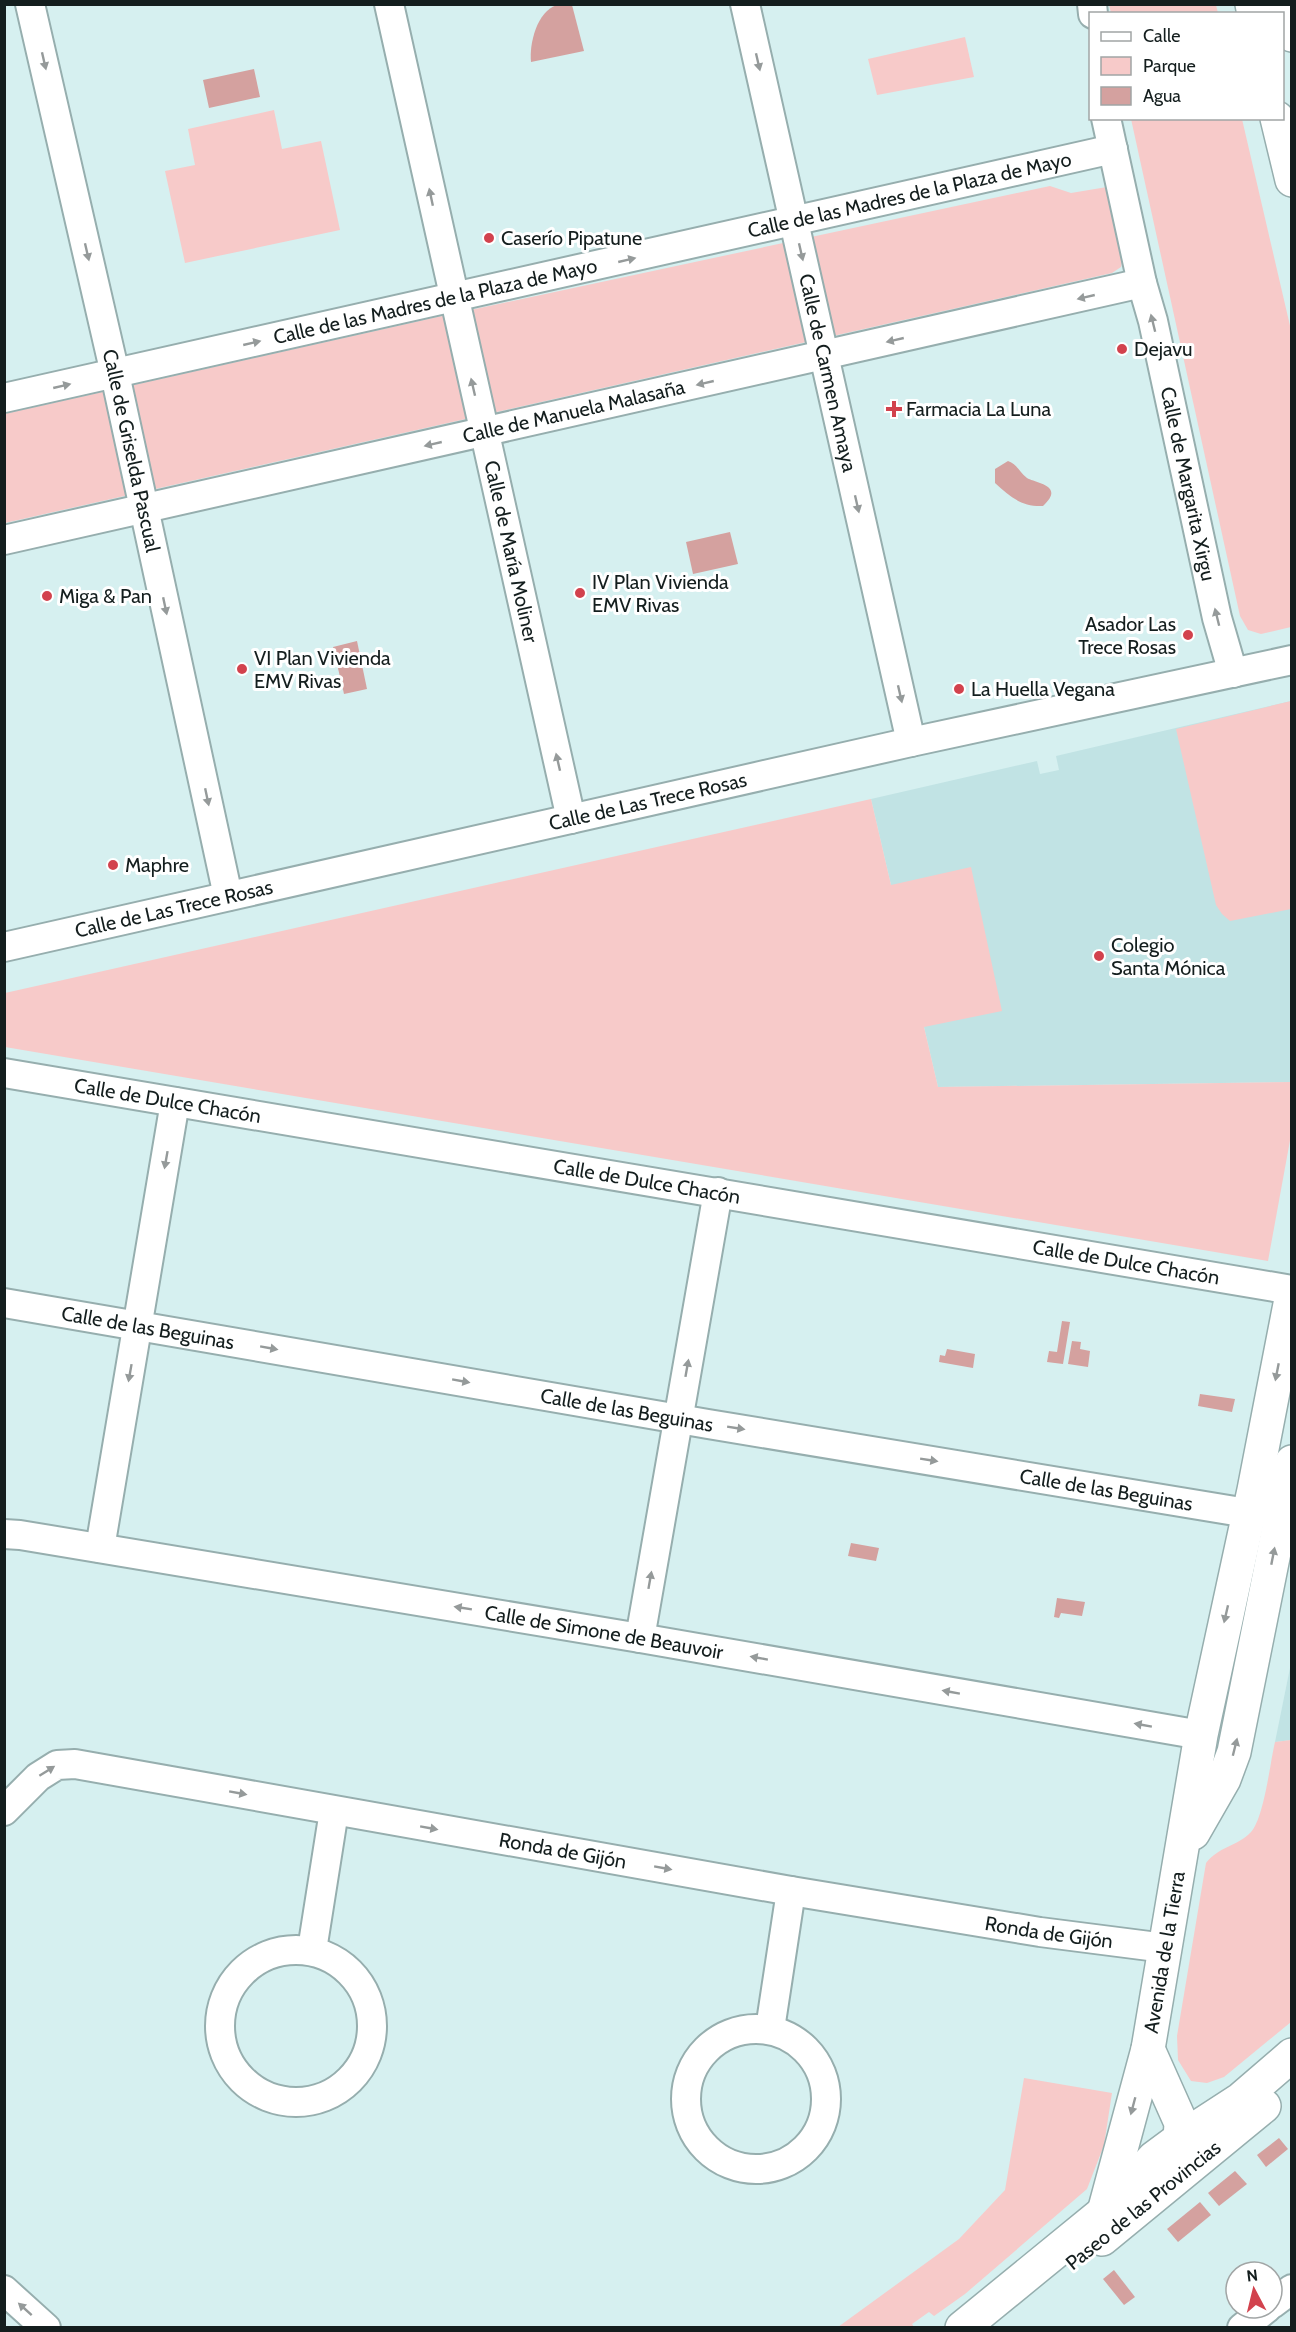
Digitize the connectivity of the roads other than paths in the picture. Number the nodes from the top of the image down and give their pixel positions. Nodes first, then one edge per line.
1 (30, 4) edge
2 (389, 4) edge
3 (746, 4) edge
4 (1285, 4) edge
5 (1292, 35) edge
6 (1106, 120) edge
7 (1277, 120) edge
8 (1113, 149) junction
9 (1292, 180) edge
10 (794, 222) junction
11 (1142, 283) junction
12 (453, 298) junction
13 (824, 356) junction
14 (115, 374) junction
15 (4, 398) edge
16 (484, 433) junction
17 (144, 509) junction
18 (4, 540) edge
19 (1292, 660) edge
20 (1233, 673) junction
21 (911, 742) junction
22 (571, 819) junction
23 (228, 896) junction
24 (4, 947) edge
25 (4, 1073) edge
26 (176, 1102) junction
27 (718, 1192) junction
28 (1292, 1292) edge
29 (4, 1303) edge
30 (137, 1325) junction
31 (678, 1418) junction
32 (1292, 1462) edge
33 (1248, 1516) junction
34 (4, 1534) edge
35 (100, 1548) junction
36 (640, 1638) junction
37 (1201, 1735) junction
38 (1211, 1801) junction
39 (4, 1811) edge
40 (334, 1811) junction
41 (1182, 1856) junction
42 (791, 1891) junction
43 (1166, 1948) junction
44 (312, 1950) junction
45 (770, 2029) junction
46 (1148, 2049) junction
47 (1292, 2055) edge
48 (1292, 2083) edge
49 (1178, 2121) junction
50 (1167, 2186) junction
51 (1104, 2212) junction
52 (4, 2290) edge
53 (46, 2328) edge
54 (962, 2328) edge
55 (994, 2328) edge

1 -> 14 street, Calle de Griselda Pascual
12 -> 2 street, Calle de María Moliner
3 -> 10 street, Calle de Carmen Amaya
4 - 5 street
6 - 8 street, Calle de Margarita Xirgu
7 - 9 street
8 - 10 street, Calle de las Madres de la Plaza de Mayo
8 - 11 street, Calle de Margarita Xirgu
12 -> 10 street, Calle de las Madres de la Plaza de Mayo
10 -> 13 street, Calle de Carmen Amaya
11 -> 13 street, Calle de Manuela Malasaña
20 -> 11 street, Calle de Margarita Xirgu
14 -> 12 street, Calle de las Madres de la Plaza de Mayo
16 -> 12 street, Calle de María Moliner
13 -> 16 street, Calle de Manuela Malasaña
13 -> 21 street, Calle de Carmen Amaya
15 -> 14 street, Calle de las Madres de la Plaza de Mayo
14 - 17 street, Calle de Griselda Pascual
16 -> 17 street, Calle de Manuela Malasaña
22 -> 16 street, Calle de María Moliner
17 - 18 street, Calle de Manuela Malasaña
17 -> 23 street, Calle de Griselda Pascual
19 - 20 street, Calle de Las Trece Rosas
20 - 21 street, Calle de Las Trece Rosas
21 - 22 street, Calle de Las Trece Rosas
22 - 23 street, Calle de Las Trece Rosas
23 - 24 street, Calle de Las Trece Rosas
25 - 26 street, Calle de Dulce Chacón
26 - 27 street, Calle de Dulce Chacón
26 -> 30 street
27 - 28 street, Calle de Dulce Chacón
31 -> 27 street
28 -> 33 street, Avenida de la Tierra
29 - 30 street, Calle de las Beguinas
30 -> 31 street, Calle de las Beguinas
30 -> 35 street
31 -> 33 street, Calle de las Beguinas
36 -> 31 street
38 -> 32 street
33 -> 37 street, Avenida de la Tierra
34 - 35 street, Calle de Simone de Beauvoir
36 -> 35 street, Calle de Simone de Beauvoir
37 -> 36 street, Calle de Simone de Beauvoir
37 - 38 street
37 - 41 street, Avenida de la Tierra
38 - 41 street
39 -> 40 street, Ronda de Gijón
40 -> 42 street, Ronda de Gijón
40 - 44 street
41 - 43 street, Avenida de la Tierra
42 - 43 street, Ronda de Gijón
42 - 45 street
43 - 46 street, Avenida de la Tierra
44 - 44 street
45 - 45 street
46 - 49 street, Avenida de la Tierra
46 -> 51 street, Avenida de la Tierra
47 - 49 street
48 - 50 street, Paseo de las Provincias
49 - 50 street
49 - 51 street, Paseo de las Provincias
50 - 55 street, Paseo de las Provincias
51 - 54 street, Paseo de las Provincias
53 -> 52 street

